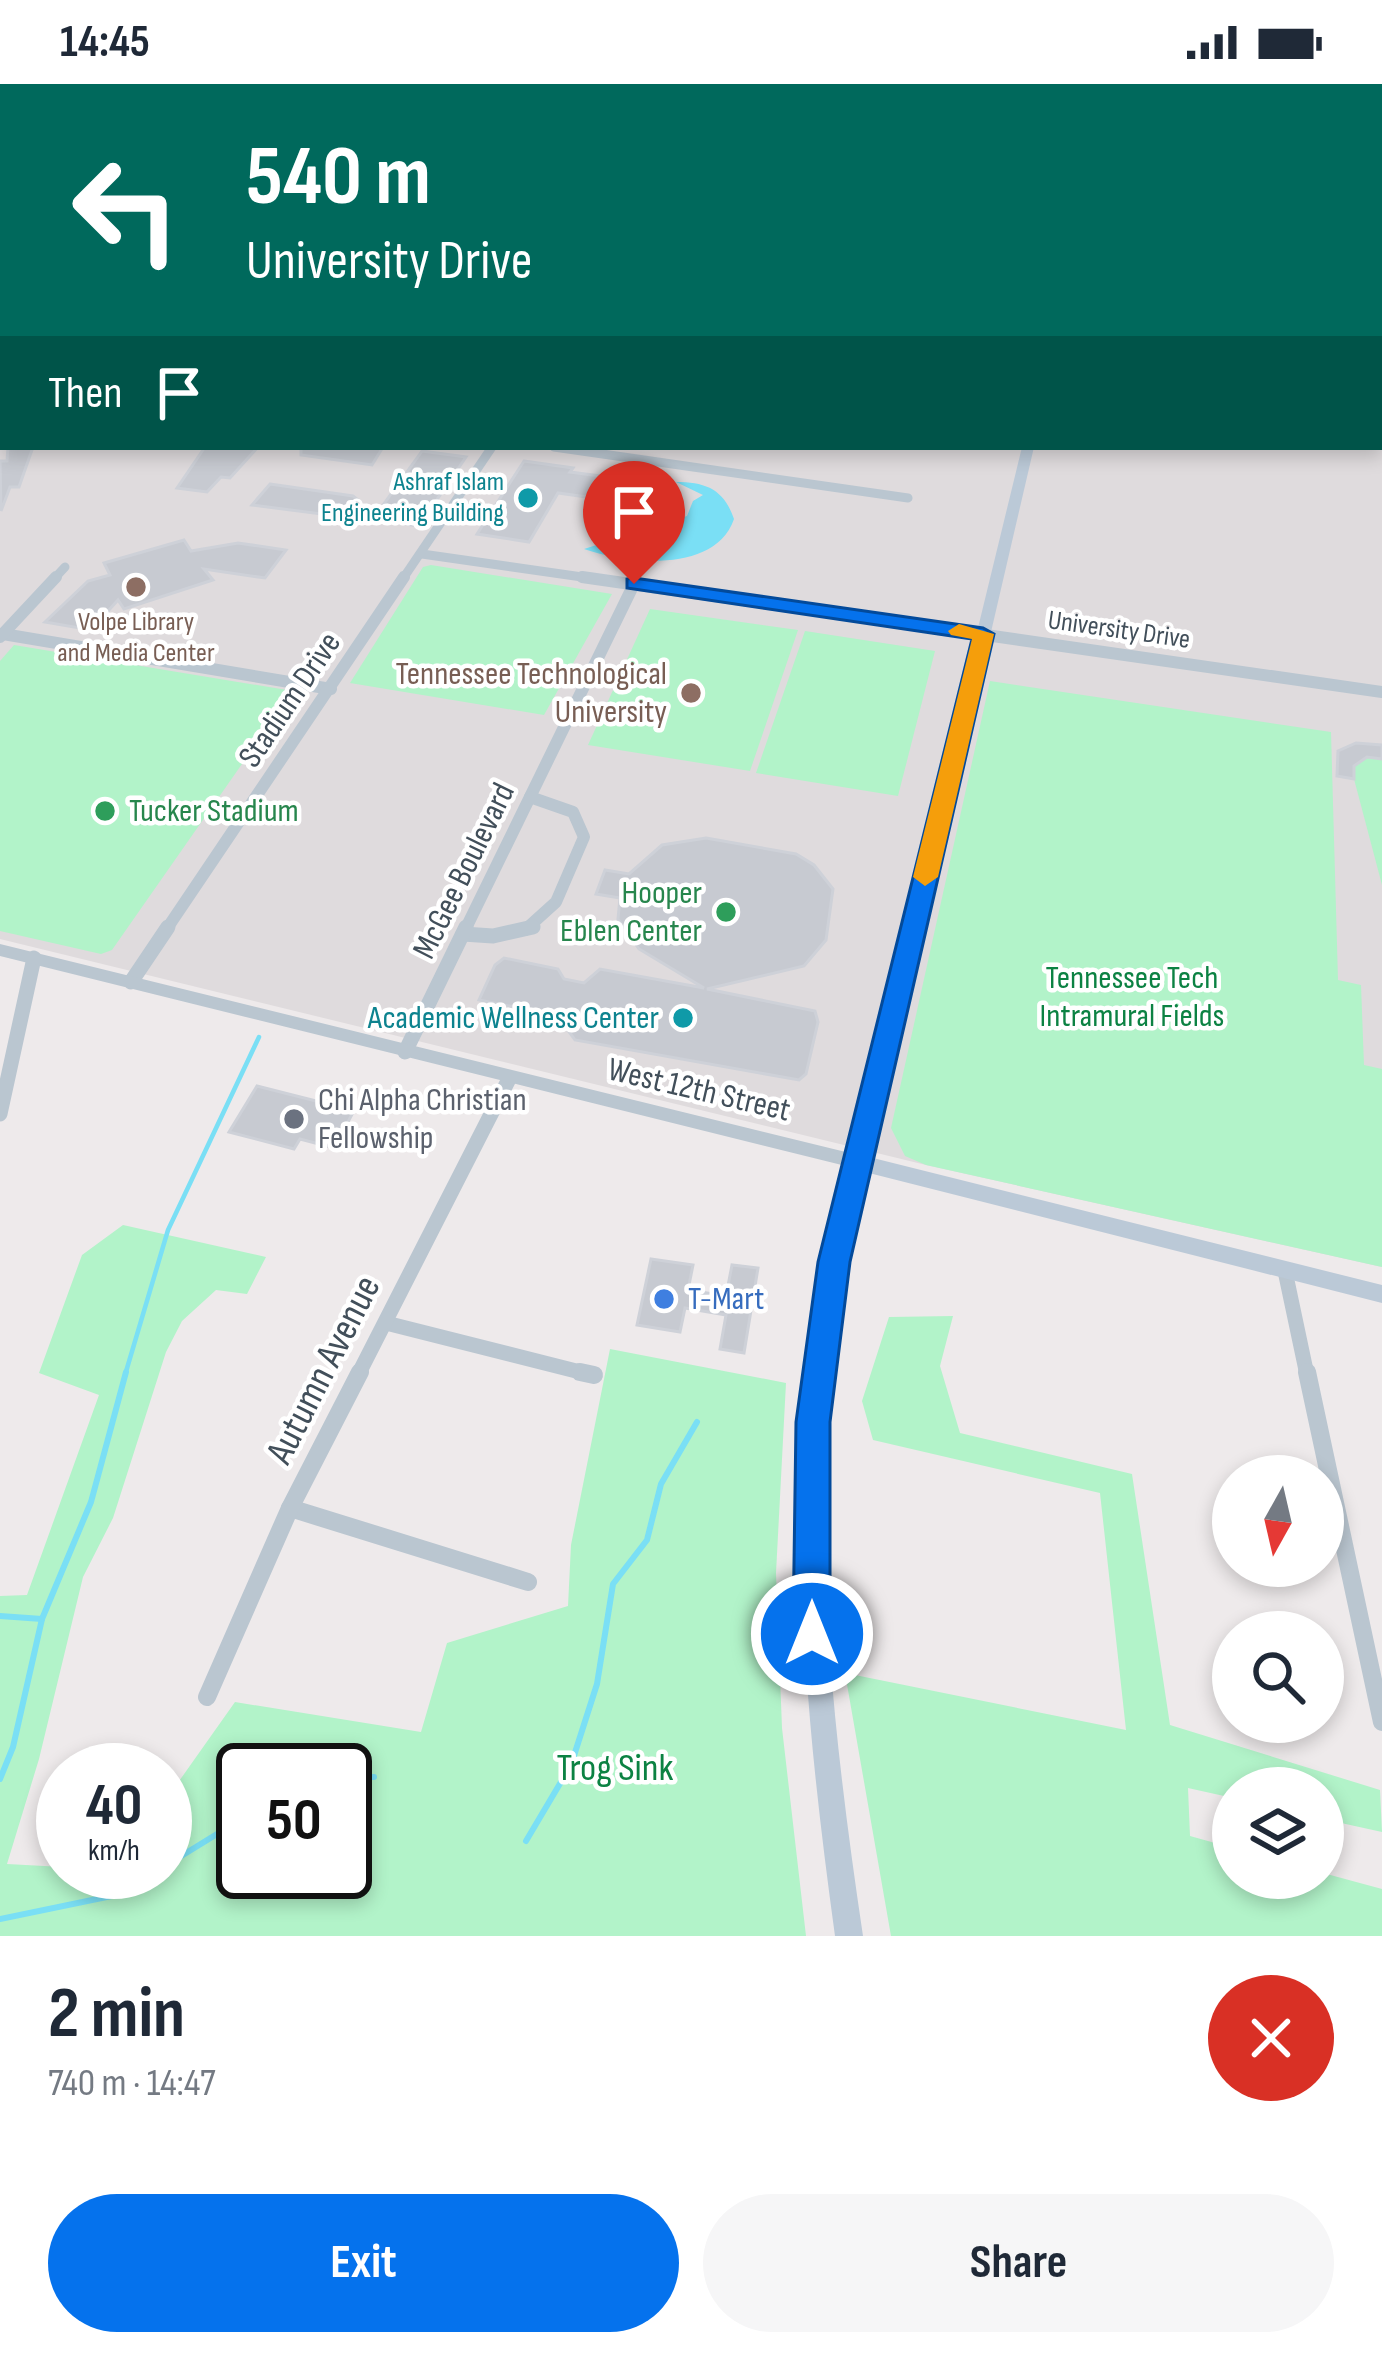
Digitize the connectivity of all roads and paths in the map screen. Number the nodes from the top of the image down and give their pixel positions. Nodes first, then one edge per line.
1 (490, 450) edge
2 (575, 450) edge
3 (1027, 450) edge
4 (908, 498) dead end
5 (422, 554) junction
6 (64, 567) dead end
7 (634, 584) junction
8 (983, 634) junction
9 (1, 636) edge
10 (331, 689) junction
11 (1382, 692) edge
12 (530, 796) junction
13 (463, 934) junction
14 (0, 950) edge
15 (34, 958) junction
16 (131, 982) junction
17 (405, 1052) junction
18 (509, 1079) junction
19 (0, 1114) edge
20 (858, 1162) junction
21 (1286, 1271) junction
22 (1382, 1294) edge
23 (386, 1323) junction
24 (594, 1375) dead end
25 (290, 1508) junction
26 (528, 1582) dead end
27 (207, 1697) dead end
28 (1382, 1722) edge
29 (849, 1936) edge

1 - 5 street, Stadium Drive
2 - 4 street
3 - 8 main road
5 - 7 street, University Drive
5 - 10 street, Stadium Drive
6 - 9 street
7 - 8 street, University Drive
7 - 12 street, McGee Boulevard
8 - 11 street, University Drive
8 - 20 main road
9 - 10 street
10 - 16 street, Stadium Drive
12 - 13 street, McGee Boulevard
12 - 13 street
13 - 17 street, McGee Boulevard
14 - 15 street, West 12th Street
15 - 16 street, West 12th Street
15 - 19 street
16 - 17 street, West 12th Street
17 - 18 street, West 12th Street
18 - 20 street, West 12th Street
18 - 23 street, Autumn Avenue
20 - 21 main road, West 12th Street
20 - 29 main road
21 - 22 main road, West 12th Street
21 - 28 street
23 - 24 street
23 - 25 street, Autumn Avenue
25 - 26 street
25 - 27 street, Autumn Avenue

